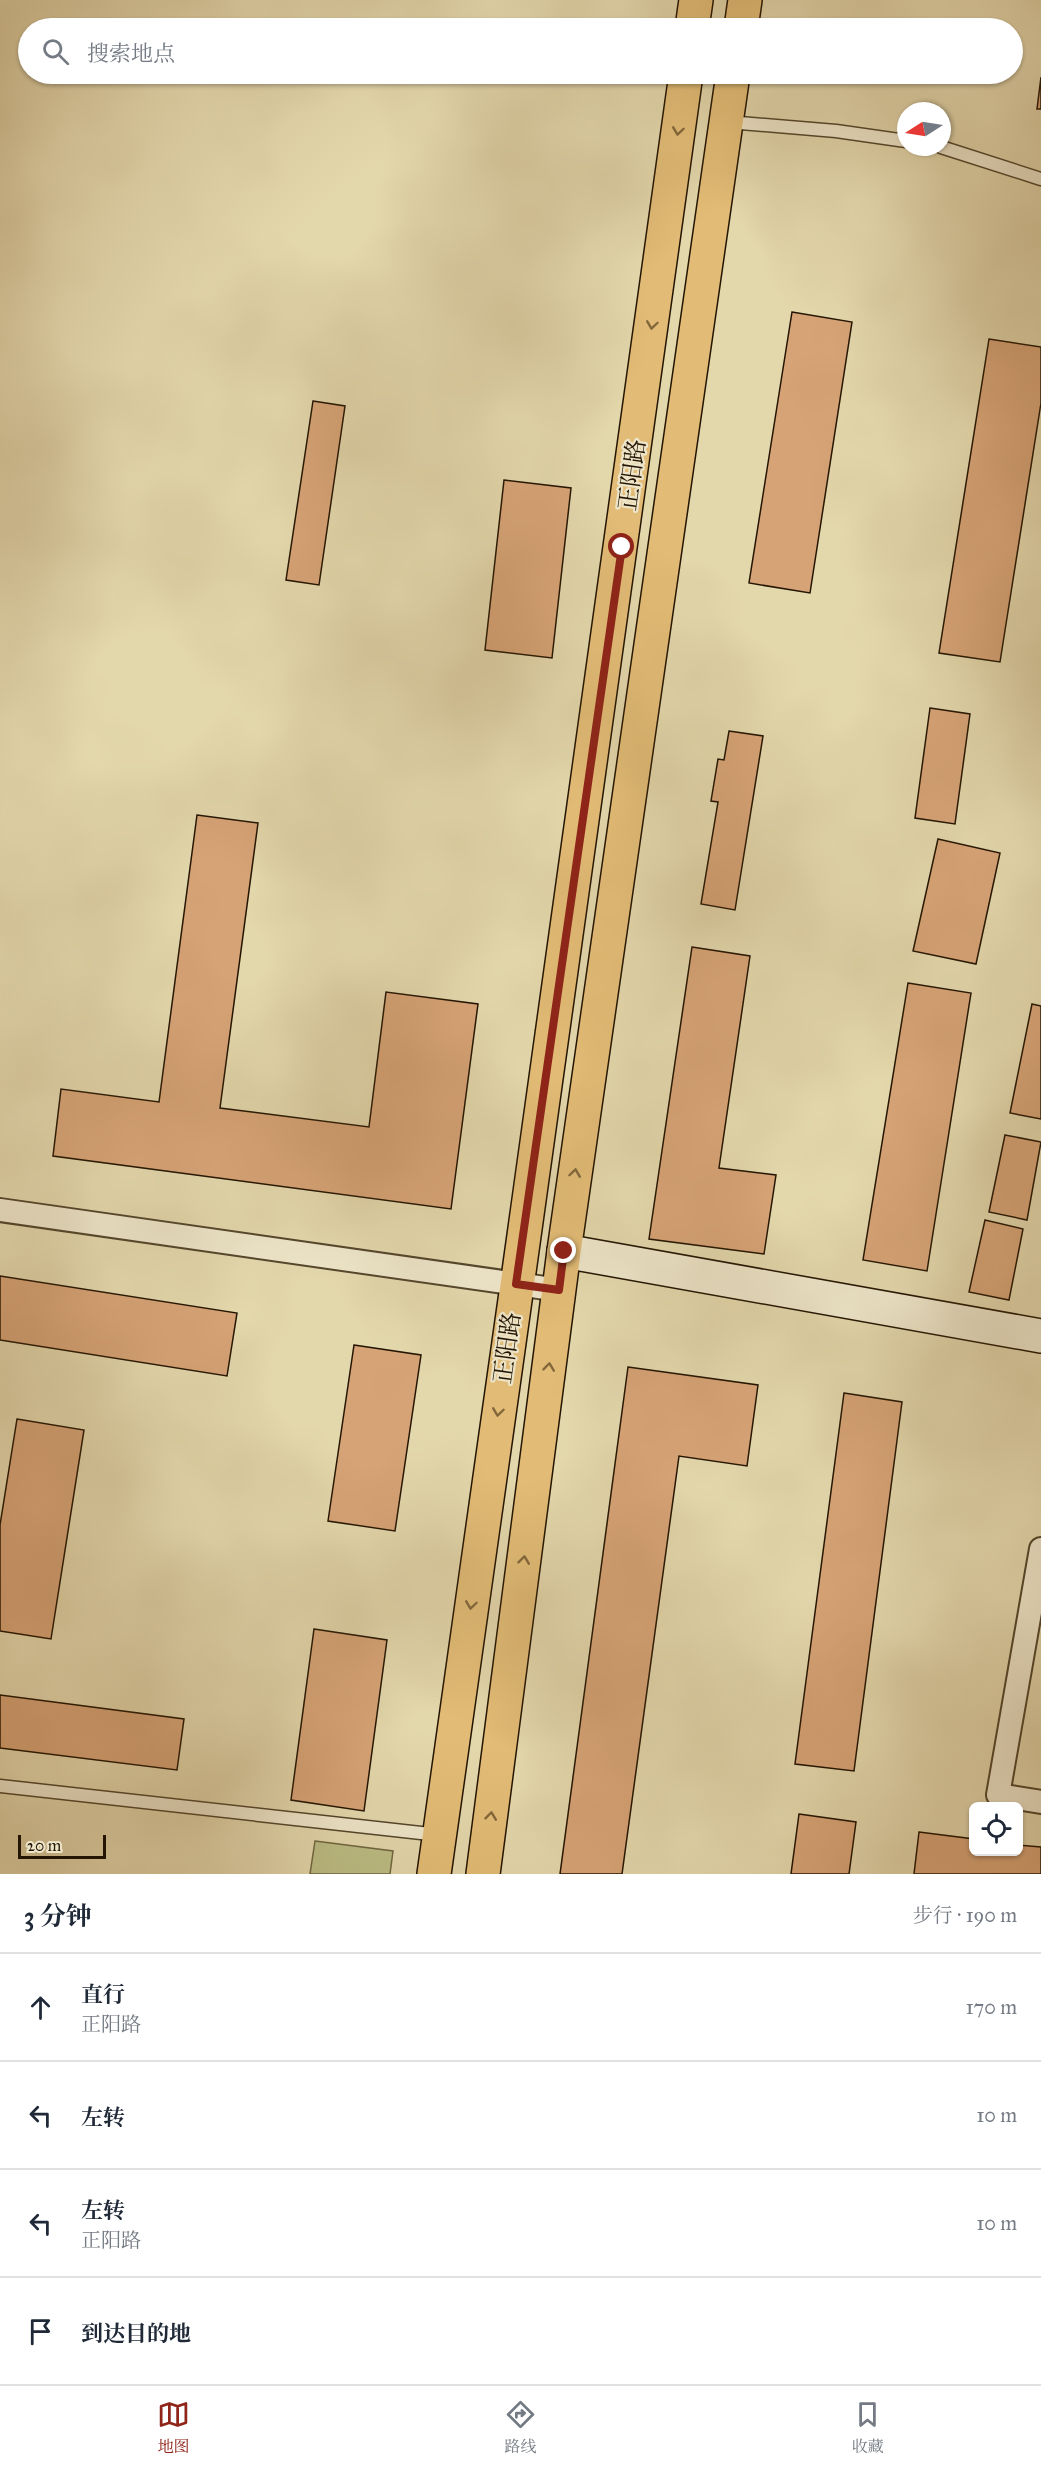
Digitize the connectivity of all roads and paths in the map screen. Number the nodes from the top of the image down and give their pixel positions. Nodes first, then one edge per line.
1 (696, 0) edge
2 (745, 0) edge
3 (693, 18) edge
4 (742, 18) edge
5 (685, 84) edge
6 (732, 84) edge
7 (726, 122) junction
8 (897, 140) edge
9 (951, 150) edge
10 (1041, 179) edge
11 (0, 1210) edge
12 (564, 1251) junction
13 (516, 1284) junction
14 (559, 1290) junction
15 (1041, 1336) edge
16 (1041, 1550) edge
17 (0, 1786) edge
18 (1041, 1802) edge
19 (440, 1835) junction
20 (434, 1874) edge
21 (483, 1874) edge

1 - 3 main road
2 - 4 main road
5 -> 13 main road, 正阳路
6 - 7 main road, 正阳路
7 - 8 lane
12 -> 7 main road, 正阳路
9 - 10 lane
11 - 13 street
12 - 14 main road, 正阳路
12 - 15 street
13 - 14 street
13 -> 19 main road, 正阳路
21 -> 14 main road, 正阳路
16 - 18 street
17 - 19 lane
19 - 20 main road, 正阳路

